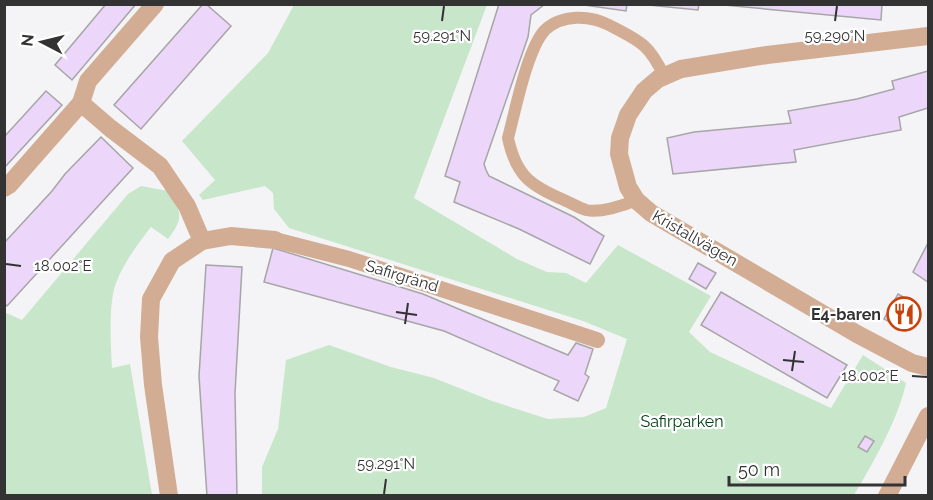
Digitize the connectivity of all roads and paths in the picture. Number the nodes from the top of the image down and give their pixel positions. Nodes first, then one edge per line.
1 (155, 4) edge
2 (928, 36) edge
3 (664, 76) junction
4 (81, 103) junction
5 (4, 188) edge
6 (636, 200) junction
7 (275, 240) joint
8 (202, 241) junction
9 (597, 340) dead end
10 (928, 367) edge
11 (928, 416) edge
12 (169, 495) edge
13 (887, 495) edge

1 - 4 street
2 - 3 street, Kristallvägen
3 - 6 street, Kristallvägen
3 - 6 lane
4 - 5 street
4 - 8 street
6 - 10 street, Kristallvägen
7 - 8 street, Safirgränd
7 - 9 street, Safirgränd
8 - 12 street, Safirgränd
11 - 13 street

